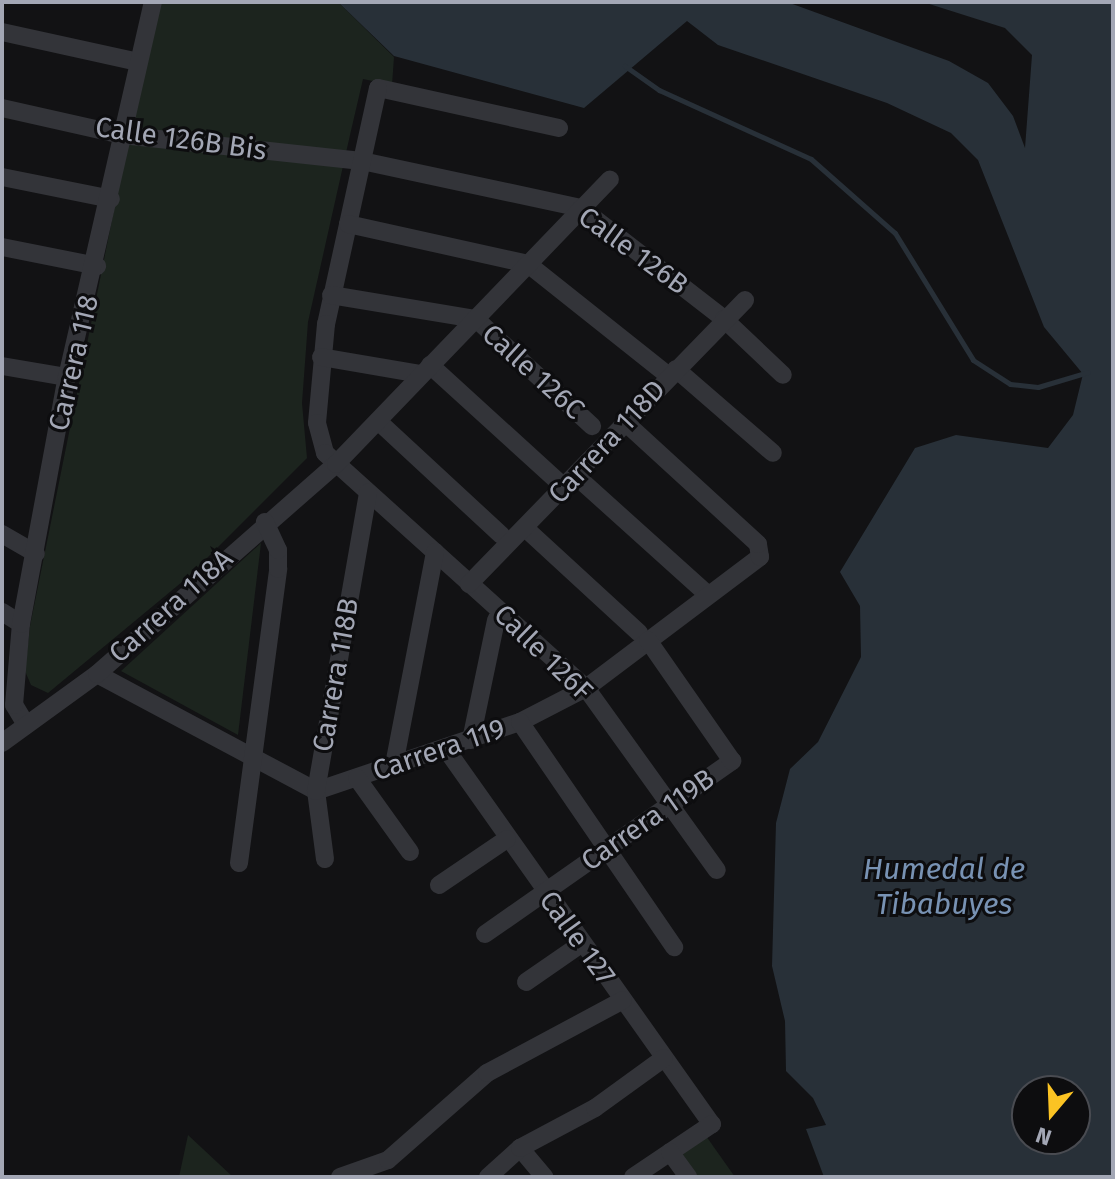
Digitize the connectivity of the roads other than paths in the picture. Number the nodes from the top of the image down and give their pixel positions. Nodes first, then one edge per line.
1 (153, 2) edge
2 (2, 32) edge
3 (138, 62) junction
4 (2, 108) edge
5 (559, 128) dead end
6 (122, 135) junction
7 (362, 161) junction
8 (2, 177) edge
9 (610, 179) dead end
10 (111, 199) junction
11 (581, 208) junction
12 (348, 224) junction
13 (3, 251) edge
14 (528, 264) junction
15 (97, 266) junction
16 (331, 295) junction
17 (745, 300) dead end
18 (476, 319) junction
19 (724, 319) junction
20 (321, 357) junction
21 (2, 366) edge
22 (425, 370) junction
23 (673, 372) junction
24 (783, 375) dead end
25 (67, 377) junction
26 (378, 421) junction
27 (626, 423) junction
28 (592, 426) dead end
29 (773, 453) dead end
30 (336, 464) junction
31 (570, 482) junction
32 (368, 492) junction
33 (265, 522) junction
34 (525, 528) junction
35 (2, 534) edge
36 (501, 535) dead end
37 (435, 552) junction
38 (36, 554) junction
39 (760, 557) joint
40 (469, 584) junction
41 (707, 594) junction
42 (2, 612) edge
43 (496, 620) dead end
44 (21, 624) junction
45 (644, 637) junction
46 (97, 674) junction
47 (586, 688) junction
48 (8, 701) edge
49 (520, 722) junction
50 (25, 723) junction
51 (471, 740) junction
52 (2, 743) edge
53 (446, 749) junction
54 (249, 757) junction
55 (394, 765) junction
56 (357, 778) junction
57 (316, 791) junction
58 (667, 806) junction
59 (507, 839) junction
60 (606, 850) junction
61 (410, 852) dead end
62 (325, 859) dead end
63 (239, 863) dead end
64 (717, 870) dead end
65 (439, 885) dead end
66 (545, 894) junction
67 (485, 934) dead end
68 (581, 944) junction
69 (674, 947) dead end
70 (526, 982) dead end
71 (623, 1000) junction
72 (664, 1058) junction
73 (520, 1148) junction
74 (670, 1152) junction
75 (340, 1177) edge
76 (488, 1177) edge
77 (544, 1177) edge
78 (633, 1177) edge
79 (688, 1177) edge

1 - 3 street, Carrera 118
2 - 3 street
3 - 6 street, Carrera 118
4 - 6 street, Calle 126B Bis
5 - 7 street
6 - 7 street, Calle 126B Bis
6 - 10 street, Carrera 118
7 - 11 street, Calle 126B
7 - 12 street
8 - 10 street
9 - 11 street, Carrera 118A
10 - 15 street, Carrera 118
11 - 14 street, Carrera 118A
11 - 19 street, Calle 126B
12 - 14 street
12 - 16 street
13 - 15 street
14 - 18 street, Carrera 118A
14 - 23 street
15 - 25 street, Carrera 118
16 - 18 street, Calle 126C
16 - 20 street
17 - 19 street, Carrera 118D
18 - 22 street, Carrera 118A
18 - 28 street, Calle 126C
19 - 23 street, Carrera 118D
19 - 24 street, Calle 126B
20 - 22 street
20 - 30 street
21 - 25 street
22 - 26 street, Carrera 118A
22 - 31 street
23 - 27 street, Carrera 118D
23 - 29 street
25 - 38 street, Carrera 118
26 - 30 street, Carrera 118A
26 - 36 street
27 - 31 street, Carrera 118D
27 - 39 street, Calle 126C
30 - 32 street, Calle 126F
30 - 33 street, Carrera 118A
31 - 34 street, Carrera 118D
31 - 41 street
32 - 37 street, Calle 126F
32 - 57 street, Carrera 118B
33 - 46 street, Carrera 118A
33 - 54 street
34 - 40 street, Carrera 118D
34 - 45 street
35 - 38 street
37 - 40 street, Calle 126F
37 - 55 street
38 - 44 street, Carrera 118
39 - 41 street, Carrera 119
40 - 47 street, Calle 126F
41 - 45 street, Carrera 119
42 - 44 street
43 - 51 street
44 - 48 street, Carrera 118
45 - 47 street, Carrera 119
45 - 58 street, Carrera 119B
46 - 50 street, Carrera 118A
46 - 54 street
47 - 49 street, Carrera 119
47 - 58 street, Calle 126F
48 - 50 street, Carrera 118
49 - 51 street, Carrera 119
49 - 60 street
50 - 52 street, Carrera 118A
51 - 53 street, Carrera 119
53 - 55 street, Carrera 119
53 - 59 street, Calle 127
54 - 57 street
54 - 63 street
55 - 56 street, Carrera 119
56 - 57 street, Carrera 119
56 - 61 street
57 - 62 street, Carrera 118B
58 - 60 street, Carrera 119B
58 - 64 street, Calle 126F
59 - 65 street
59 - 66 street, Calle 127
60 - 66 street, Carrera 119B
60 - 69 street
66 - 67 street, Carrera 119B
66 - 68 street, Calle 127
68 - 70 street
68 - 71 street, Calle 127
71 - 72 street, Calle 127
71 - 75 street
72 - 73 street
72 - 74 street, Calle 127
73 - 76 street
73 - 77 street
74 - 78 street
74 - 79 street

